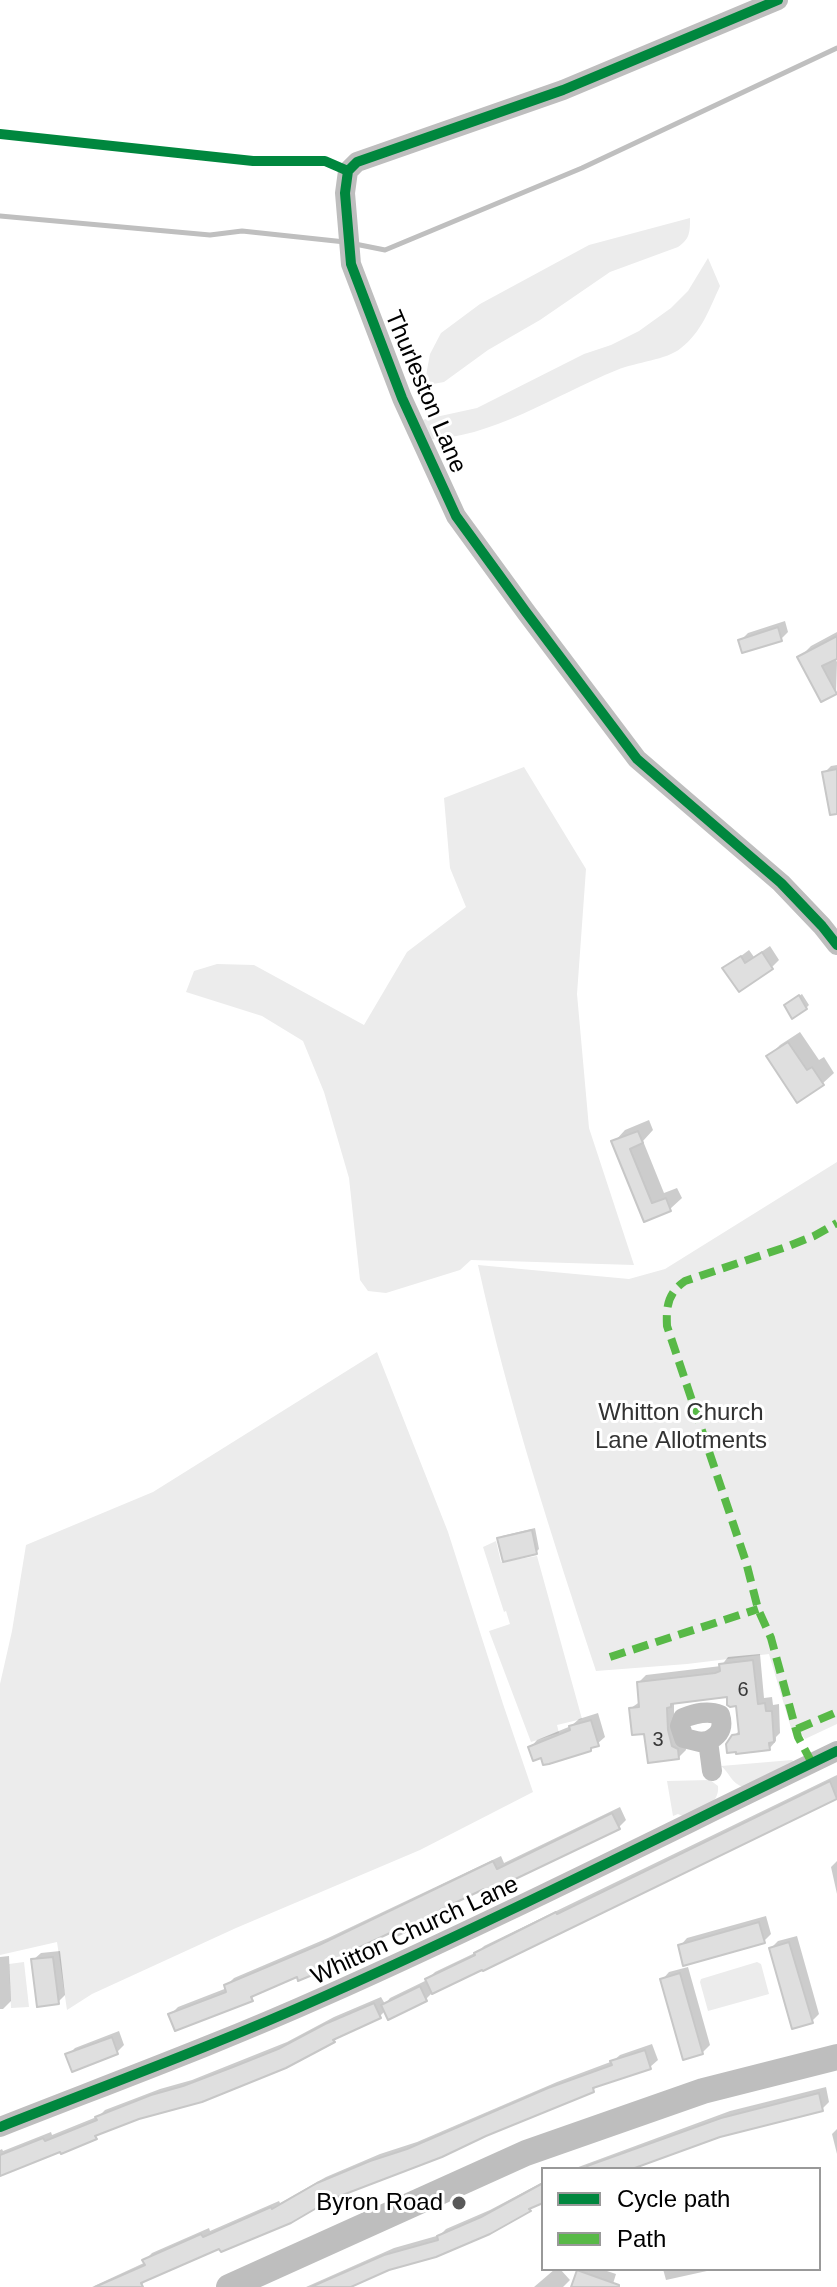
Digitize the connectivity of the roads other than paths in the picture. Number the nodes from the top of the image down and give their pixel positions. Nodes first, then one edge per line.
1 (778, 0) edge
2 (837, 945) edge
3 (708, 1741) dead end
4 (837, 1751) edge
5 (712, 1771) dead end
6 (837, 2057) edge
7 (0, 2127) edge
8 (229, 2287) edge

1 - 2 street, Thurleston Lane
3 - 5 street
4 - 7 street, Whitton Church Lane
6 - 8 street

